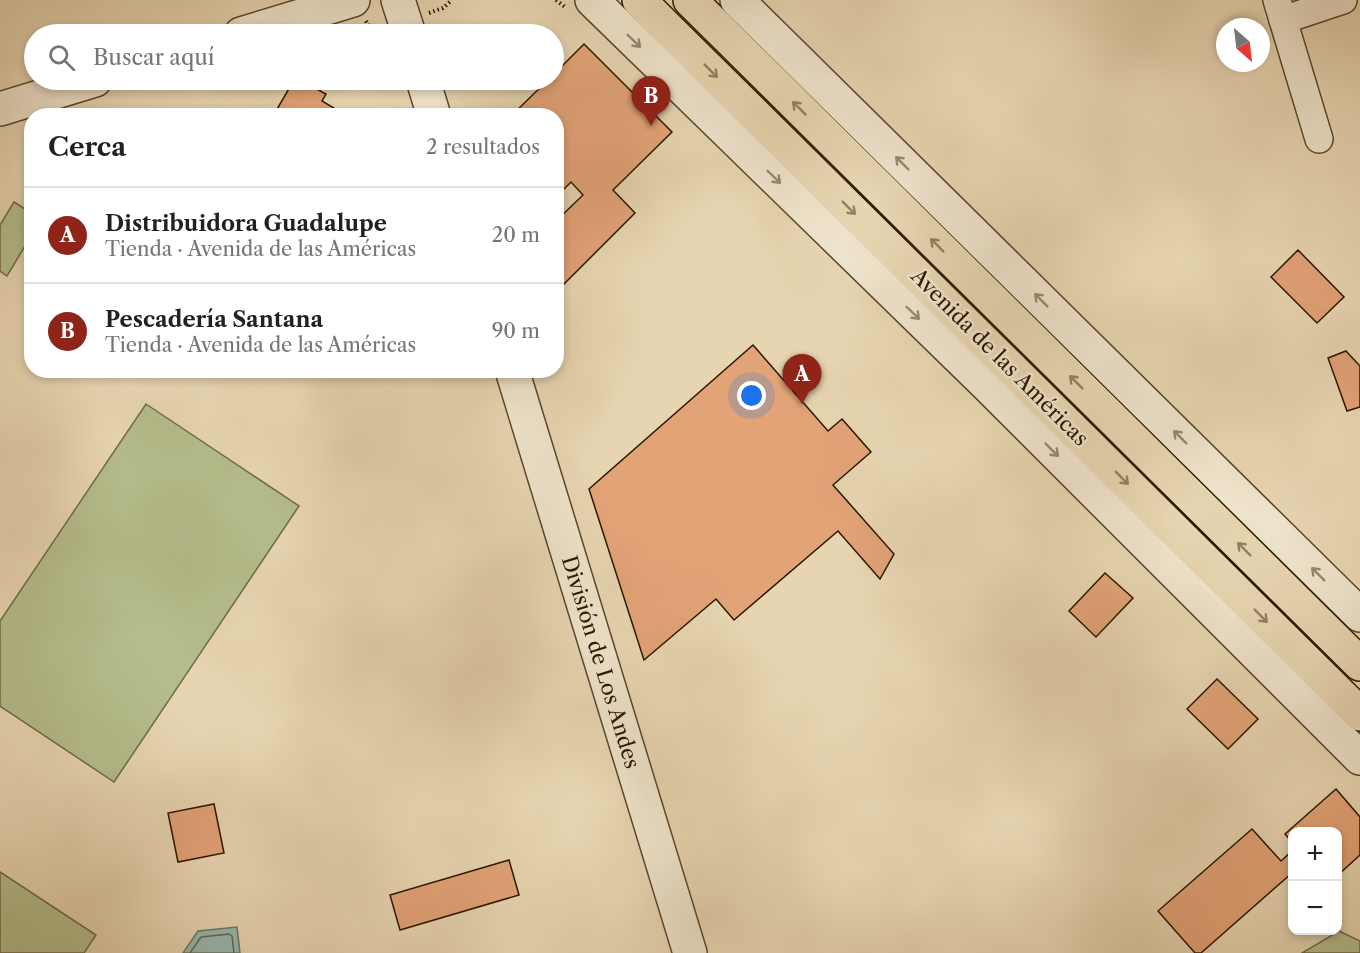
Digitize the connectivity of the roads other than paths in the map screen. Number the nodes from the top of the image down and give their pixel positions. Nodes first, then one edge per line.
1 (353, 0) edge
2 (399, 0) edge
3 (592, 0) edge
4 (639, 0) edge
5 (690, 0) edge
6 (737, 0) edge
7 (1343, 0) edge
8 (1280, 10) edge
9 (274, 24) edge
10 (406, 24) edge
11 (62, 90) edge
12 (426, 90) edge
13 (432, 108) edge
14 (0, 109) edge
15 (1319, 140) dead end
16 (514, 378) edge
17 (1360, 615) edge
18 (1360, 664) edge
19 (1360, 714) edge
20 (1360, 758) edge
21 (690, 953) edge

1 - 9 street
2 - 10 street
3 -> 20 street
4 -> 19 main road, Avenida de las Américas
18 -> 5 main road, Avenida de las Américas
17 -> 6 street
7 - 8 street
8 - 15 street
11 - 14 street
12 - 13 street
16 - 21 street, División de Los Andes

